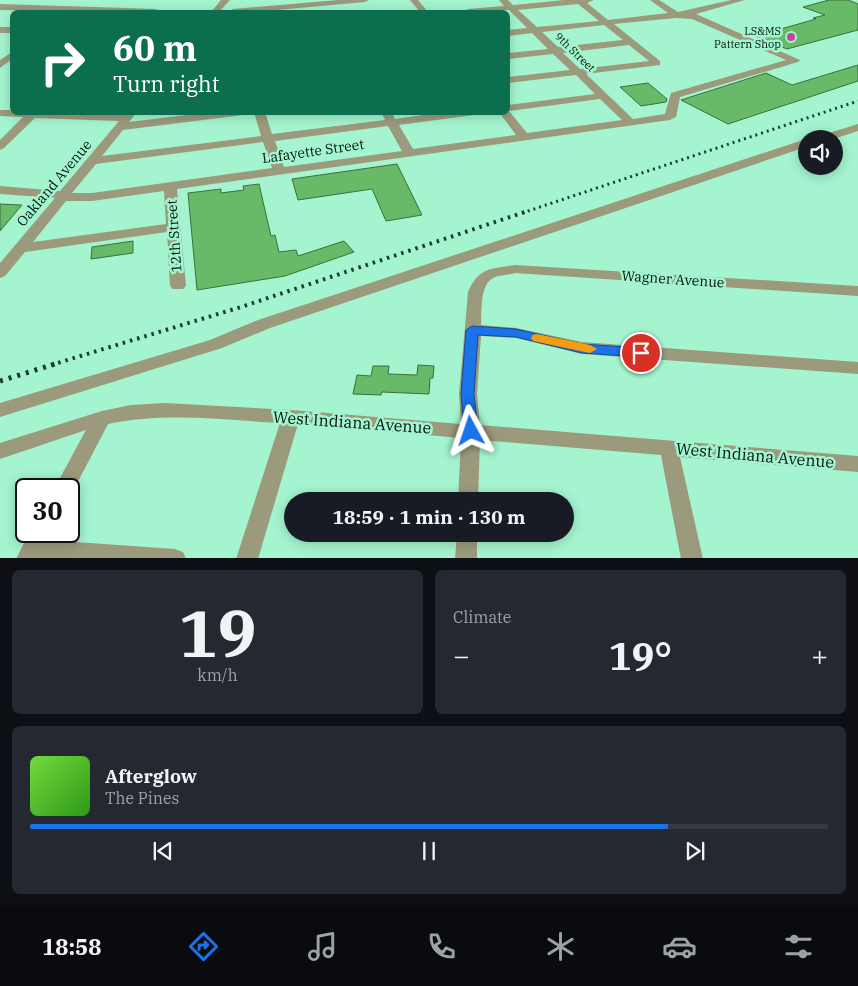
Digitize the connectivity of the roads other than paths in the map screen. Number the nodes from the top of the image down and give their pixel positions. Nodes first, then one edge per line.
1 (55, 0) edge
2 (86, 0) edge
3 (226, 0) edge
4 (365, 0) edge
5 (414, 0) edge
6 (503, 0) edge
7 (590, 0) edge
8 (654, 0) edge
9 (741, 0) edge
10 (578, 1) edge
11 (327, 2) edge
12 (151, 4) dead end
13 (0, 7) edge
14 (22, 8) junction
15 (511, 8) junction
16 (53, 10) edge
17 (71, 10) edge
18 (144, 10) edge
19 (217, 10) edge
20 (275, 10) edge
21 (422, 10) edge
22 (490, 10) edge
23 (676, 14) junction
24 (606, 22) junction
25 (534, 30) junction
26 (510, 33) edge
27 (631, 42) junction
28 (556, 51) junction
29 (510, 56) edge
30 (10, 57) edge
31 (0, 65) edge
32 (578, 72) junction
33 (510, 80) edge
34 (603, 96) junction
35 (510, 108) edge
36 (32, 115) edge
37 (65, 115) edge
38 (193, 115) edge
39 (260, 115) edge
40 (431, 115) edge
41 (506, 115) edge
42 (388, 118) edge
43 (126, 119) edge
44 (630, 122) junction
45 (858, 127) edge
46 (843, 132) edge
47 (524, 137) junction
48 (268, 139) junction
49 (0, 146) edge
50 (798, 146) edge
51 (409, 153) junction
52 (91, 161) junction
53 (278, 170) junction
54 (170, 186) junction
55 (0, 190) edge
56 (62, 196) junction
57 (173, 227) junction
58 (20, 248) junction
59 (0, 273) edge
60 (178, 286) dead end
61 (858, 291) edge
62 (472, 330) junction
63 (858, 368) edge
64 (0, 410) edge
65 (291, 417) junction
66 (102, 418) junction
67 (471, 431) junction
68 (669, 448) junction
69 (0, 451) edge
70 (858, 464) edge
71 (70, 478) edge
72 (468, 492) edge
73 (467, 542) edge
74 (33, 546) edge
75 (175, 558) edge
76 (247, 558) edge
77 (466, 558) edge
78 (692, 558) edge

1 - 14 street
2 - 17 street
3 - 19 street
4 - 11 street
5 - 21 street
6 - 15 street, 9th Street
7 - 10 street
8 - 23 street
9 - 23 street
10 - 15 street
10 - 24 street
11 - 20 street
12 - 18 street
13 - 14 street
14 - 16 street
15 - 22 street
15 - 25 street, 9th Street
23 - 24 street
23 - 44 street, Lafayette Street
24 - 25 street
24 - 27 street
25 - 26 street
25 - 28 street, 9th Street
27 - 28 street
27 - 32 street
28 - 29 street
28 - 32 street, 9th Street
30 - 31 street
32 - 33 street
32 - 34 street, 9th Street
34 - 35 street
34 - 44 street, 9th Street
36 - 49 street
37 - 43 street
38 - 43 street
39 - 48 street
40 - 42 street
41 - 47 street
42 - 48 street
42 - 51 street
43 - 52 street, Oakland Avenue
44 - 47 street, Lafayette Street
45 - 46 street
47 - 51 street, Lafayette Street
48 - 52 street
48 - 53 street
50 - 64 street
51 - 53 street, Lafayette Street
52 - 56 street, Oakland Avenue
53 - 54 street, Lafayette Street
54 - 56 street, Lafayette Street
54 - 57 street, 12th Street
55 - 56 street, Lafayette Street
56 - 58 street, Oakland Avenue
57 - 58 street
57 - 60 street, 12th Street
58 - 59 street, Oakland Avenue
61 - 62 street, Wagner Avenue
62 - 63 street
62 - 67 street
65 - 66 street, West Indiana Avenue
65 - 67 street, West Indiana Avenue
65 - 76 street
66 - 69 street, West Indiana Avenue
66 - 71 street
67 - 68 street, West Indiana Avenue
67 - 72 street
68 - 70 street, West Indiana Avenue
68 - 78 street
73 - 77 street
74 - 75 street

